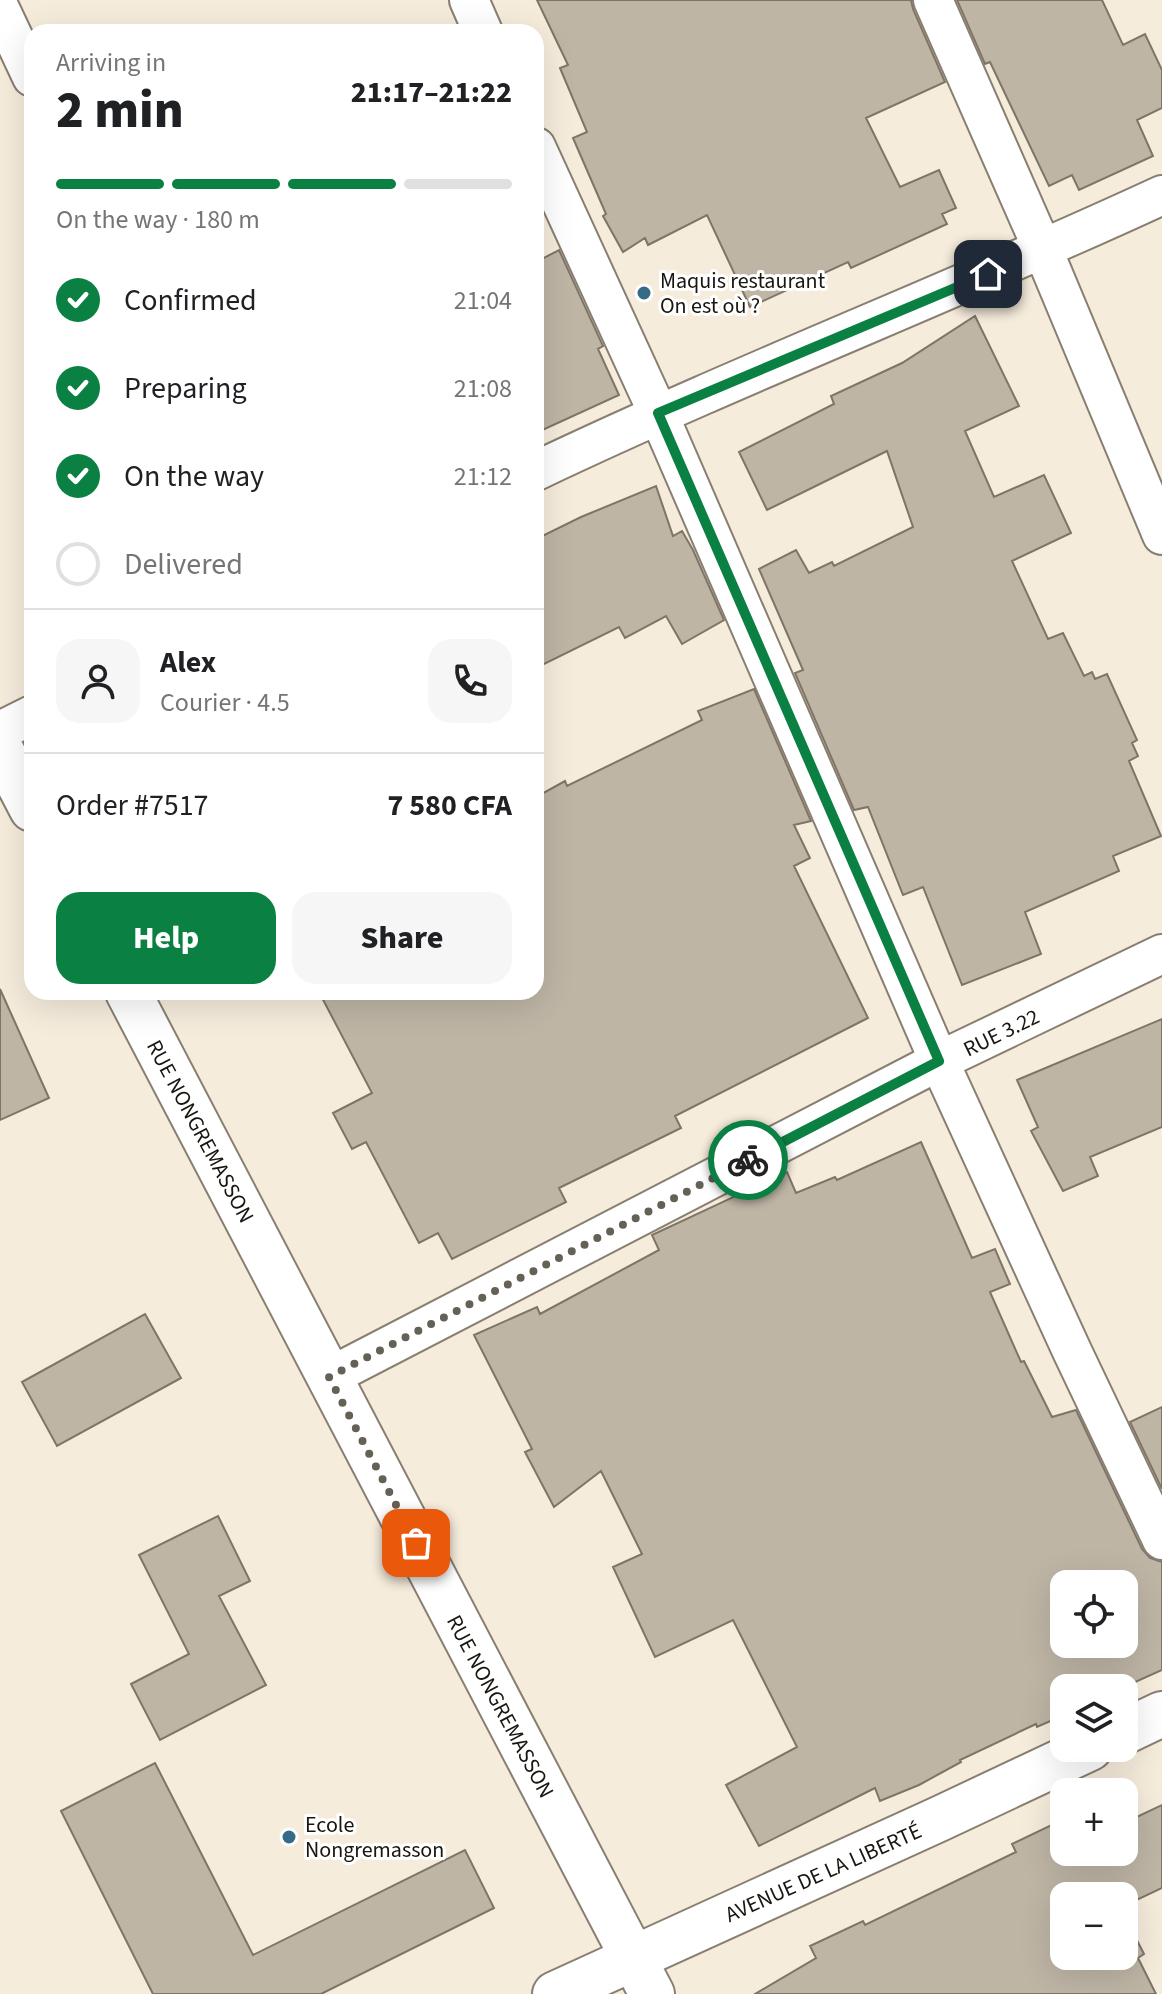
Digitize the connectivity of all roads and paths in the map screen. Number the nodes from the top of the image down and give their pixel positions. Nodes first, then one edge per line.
1 (469, 0) edge
2 (933, 0) edge
3 (0, 9) edge
4 (480, 24) edge
5 (24, 60) edge
6 (544, 164) edge
7 (1162, 195) edge
8 (1043, 250) junction
9 (658, 413) junction
10 (544, 467) edge
11 (1162, 535) edge
12 (24, 719) edge
13 (0, 731) edge
14 (0, 748) edge
15 (24, 794) edge
16 (1162, 954) edge
17 (132, 1000) edge
18 (939, 1061) junction
19 (329, 1377) junction
20 (1162, 1540) edge
21 (1162, 1714) edge
22 (1138, 1725) edge
23 (1063, 1762) edge
24 (643, 1976) edge
25 (555, 1994) edge

1 - 4 street
2 - 8 street
3 - 5 street
6 - 9 street
7 - 8 street
8 - 9 street
8 - 11 street
9 - 10 street
9 - 18 street
12 - 13 street
14 - 15 street
16 - 18 street, RUE 3.22
17 - 19 street, RUE NONGREMASSON
18 - 19 street, RUE 3.22
18 - 20 street
19 - 24 street, RUE NONGREMASSON
21 - 22 street
23 - 24 street, AVENUE DE LA LIBERTÉ
24 - 25 street, AVENUE DE LA LIBERTÉ

